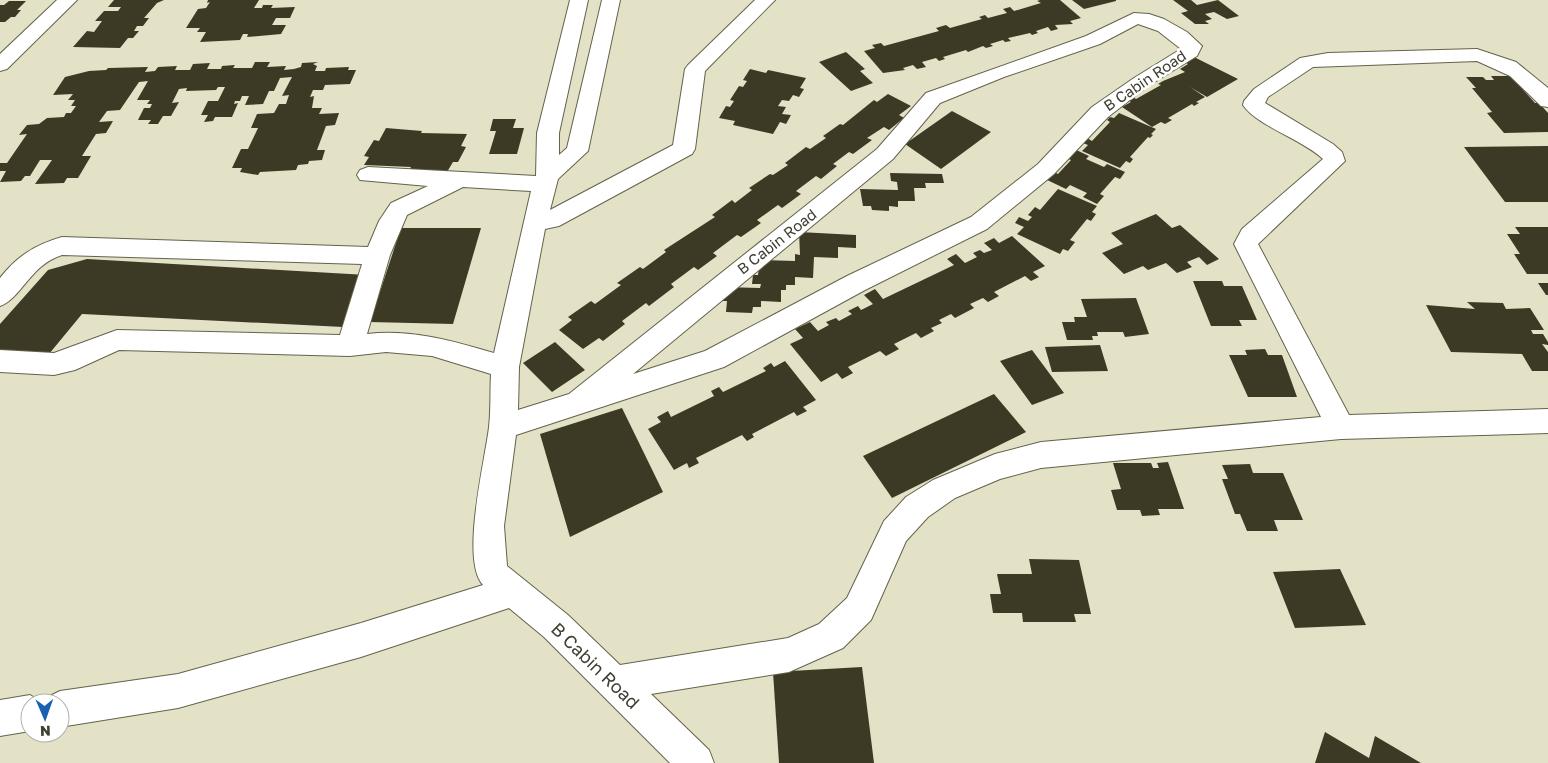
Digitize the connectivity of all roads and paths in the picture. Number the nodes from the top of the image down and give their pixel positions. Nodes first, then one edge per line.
1 (68, 0) edge
2 (579, 0) edge
3 (611, 0) edge
4 (766, 0) edge
5 (0, 65) edge
6 (1548, 101) edge
7 (368, 175) dead end
8 (459, 180) junction
9 (546, 180) junction
10 (535, 221) junction
11 (378, 256) junction
12 (0, 296) edge
13 (350, 346) junction
14 (0, 361) edge
15 (505, 367) junction
16 (579, 402) junction
17 (1548, 421) edge
18 (1341, 427) junction
19 (502, 428) junction
20 (503, 582) junction
21 (612, 683) junction
22 (70, 707) edge
23 (20, 715) edge
24 (0, 718) edge
25 (696, 763) edge

1 - 5 street
2 - 9 street
3 - 9 street
4 - 10 street
6 - 18 street
7 - 8 street
8 - 9 street
8 - 11 street
9 - 10 street
10 - 15 street
11 - 12 street
11 - 13 street
13 - 14 street
13 - 15 street
15 - 19 street
16 - 16 street, B Cabin Road
16 - 19 street, B Cabin Road
17 - 18 street
18 - 21 street
19 - 20 street
20 - 21 street, B Cabin Road
20 - 22 street
21 - 25 street, B Cabin Road
23 - 24 street

